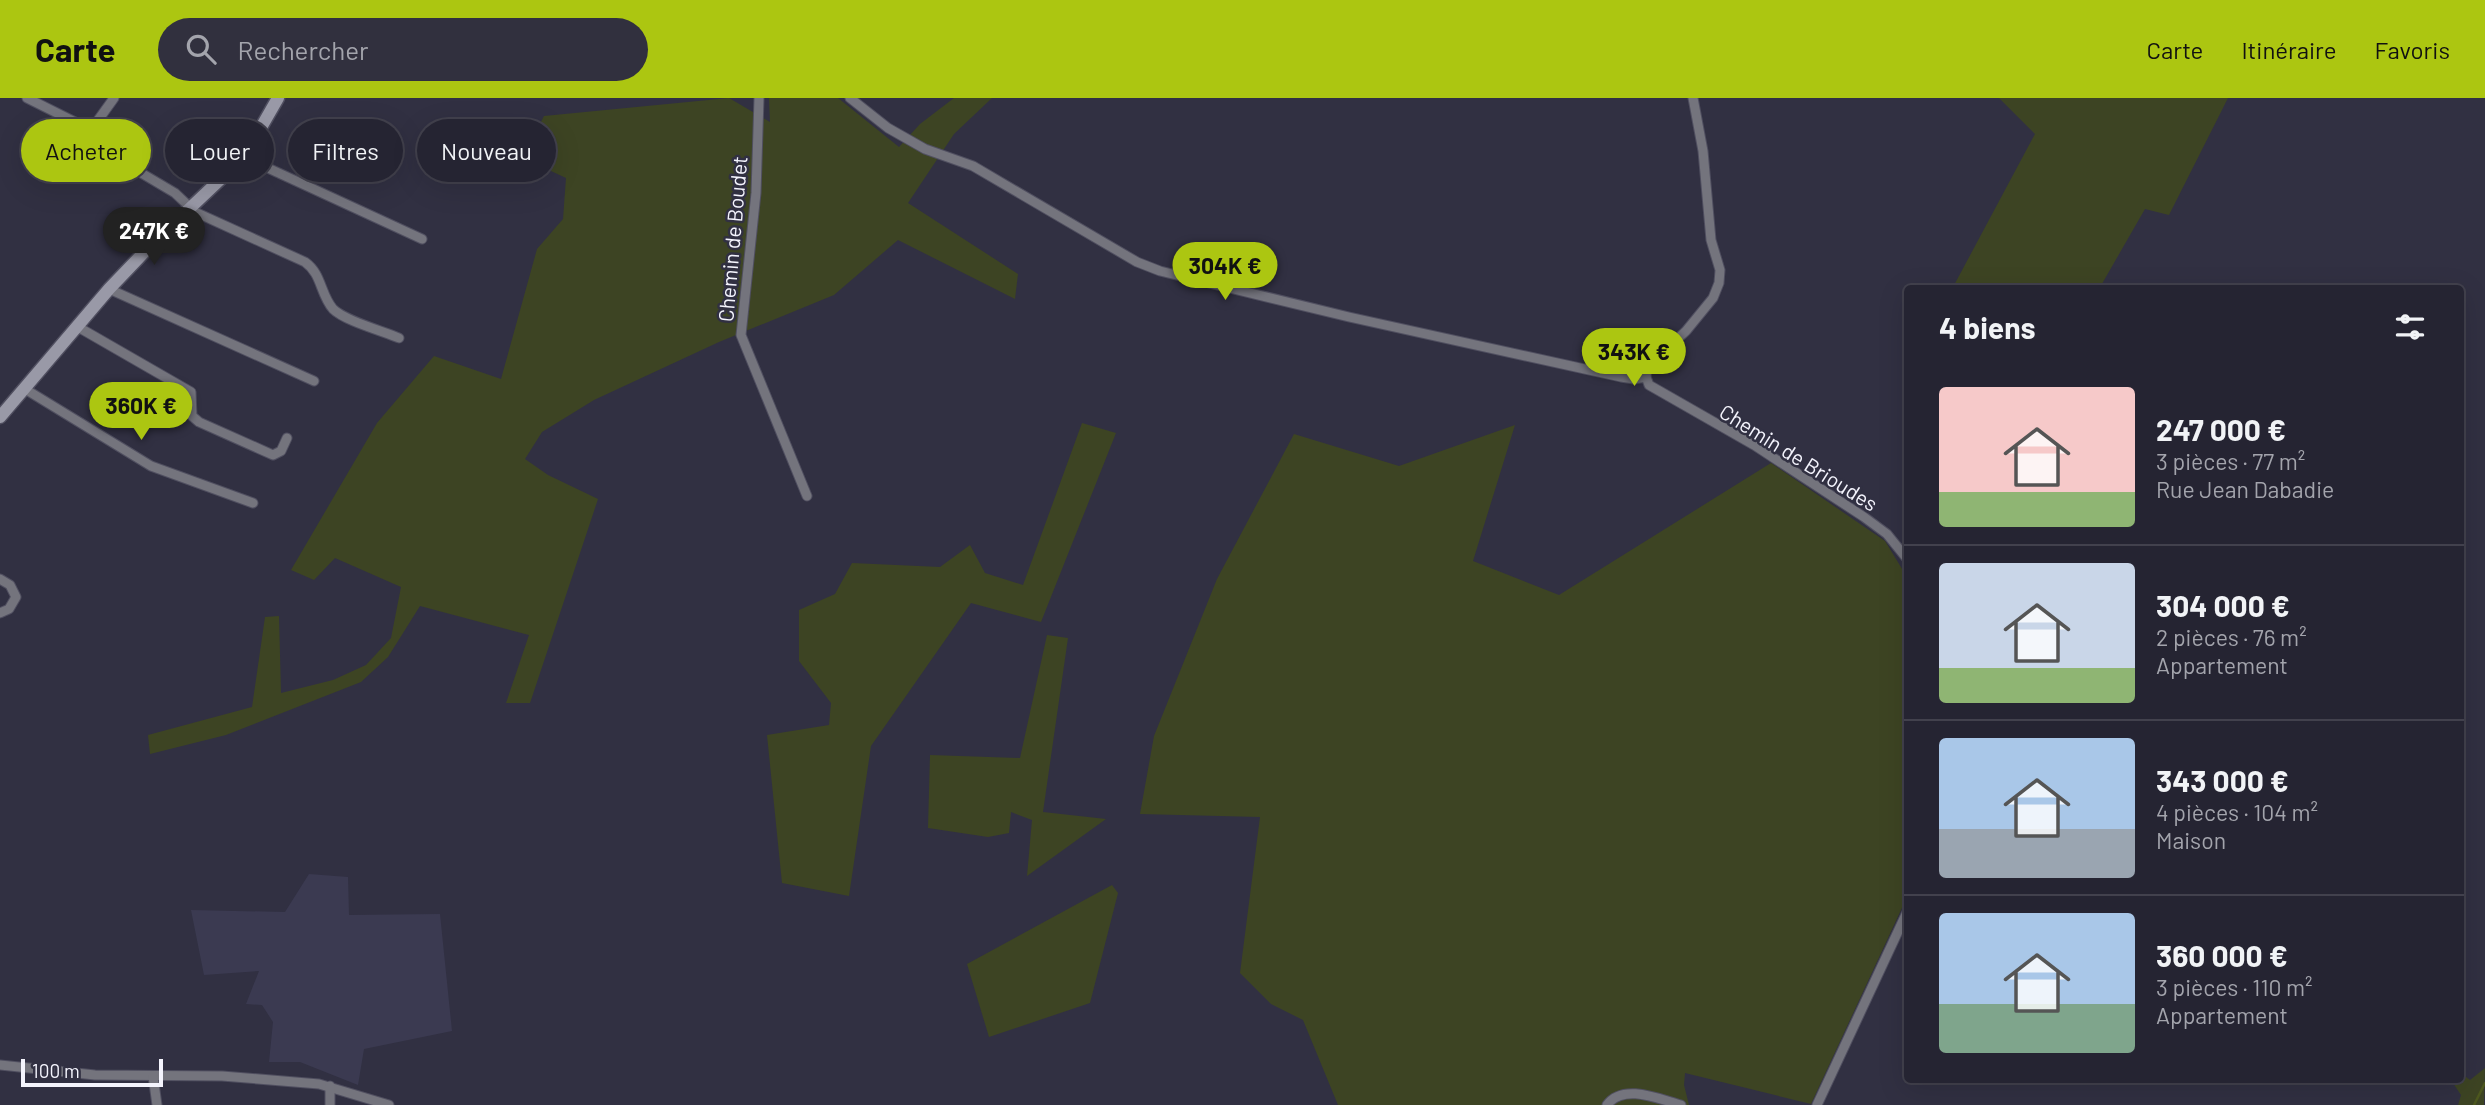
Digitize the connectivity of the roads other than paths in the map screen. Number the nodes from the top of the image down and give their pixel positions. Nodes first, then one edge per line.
1 (27, 98) edge
2 (114, 98) edge
3 (278, 98) edge
4 (759, 98) edge
5 (849, 98) edge
6 (1693, 98) edge
7 (69, 119) edge
8 (99, 119) edge
9 (266, 119) edge
10 (274, 171) edge
11 (151, 179) edge
12 (218, 182) edge
13 (190, 208) junction
14 (422, 239) dead end
15 (110, 289) junction
16 (78, 327) junction
17 (399, 338) dead end
18 (1646, 377) junction
19 (314, 381) dead end
20 (25, 389) junction
21 (0, 417) edge
22 (287, 438) dead end
23 (807, 496) dead end
24 (253, 503) dead end
25 (1904, 555) edge
26 (0, 579) edge
27 (0, 613) edge
28 (1904, 920) edge
29 (0, 1065) edge
30 (152, 1076) junction
31 (330, 1086) junction
32 (157, 1105) edge
33 (330, 1105) edge
34 (389, 1105) edge
35 (1607, 1105) edge
36 (1681, 1105) edge
37 (1817, 1105) edge

1 - 7 street
2 - 8 street
3 - 9 street
4 - 23 street, Chemin de Boudet
5 - 18 street
6 - 18 street
10 - 14 street
11 - 13 street
12 - 13 street
13 - 15 street
13 - 17 street
15 - 16 street
15 - 19 street
16 - 20 street
16 - 22 street
18 - 25 street, Chemin de Brioudes
20 - 21 street
20 - 24 street
26 - 27 street
28 - 37 street
29 - 30 street
30 - 31 street
30 - 32 street
31 - 33 street
31 - 34 street
35 - 36 street

